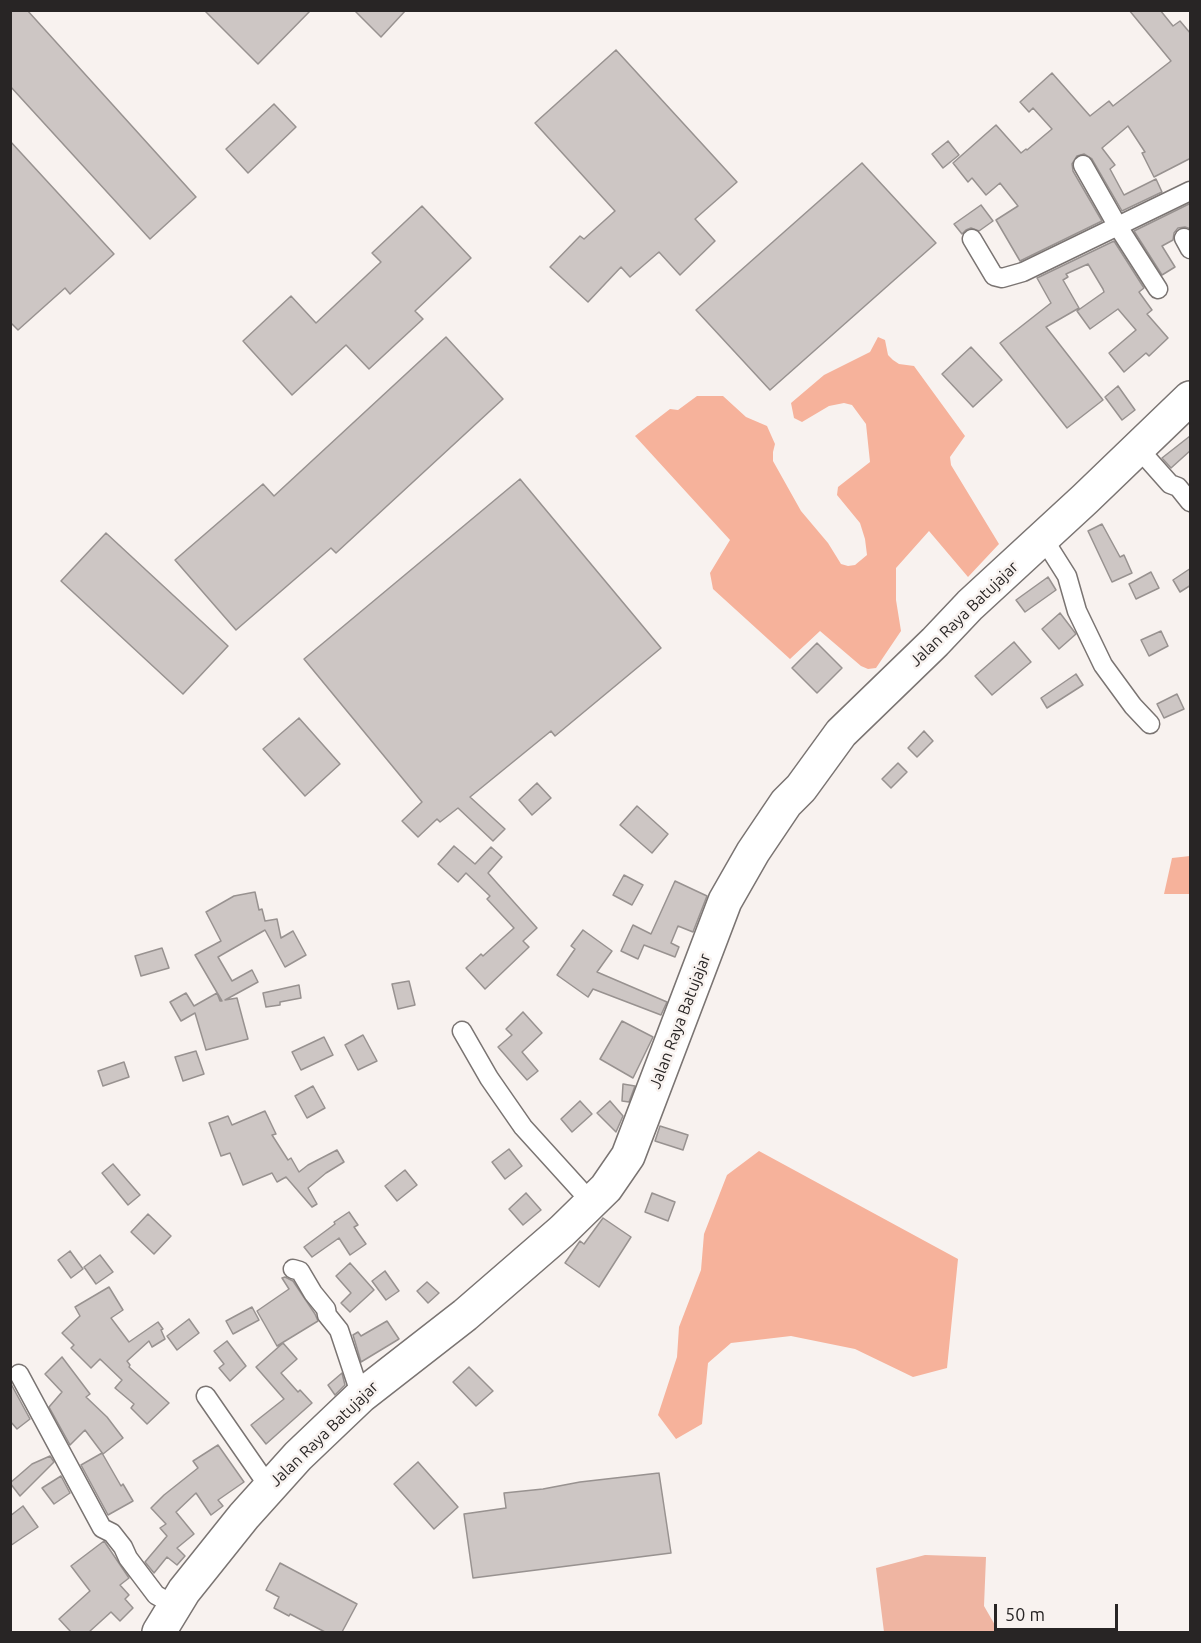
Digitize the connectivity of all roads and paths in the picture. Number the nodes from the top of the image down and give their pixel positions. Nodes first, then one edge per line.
1 (1083, 165) dead end
2 (1191, 191) edge
3 (1117, 225) junction
4 (972, 239) dead end
5 (1158, 289) dead end
6 (1191, 398) edge
7 (1138, 448) junction
8 (1191, 502) edge
9 (1043, 538) junction
10 (1150, 724) dead end
11 (462, 1030) dead end
12 (592, 1203) junction
13 (293, 1269) dead end
14 (19, 1374) dead end
15 (206, 1396) dead end
16 (361, 1396) junction
17 (269, 1487) junction
18 (167, 1619) edge

1 - 3 street
2 - 3 street
3 - 4 street
3 - 5 street
6 - 7 highway, Jalan Raya Batujajar
7 - 8 street
7 - 9 highway, Jalan Raya Batujajar
9 - 10 street
9 - 12 highway, Jalan Raya Batujajar
11 - 12 street
12 - 16 highway, Jalan Raya Batujajar
13 - 16 street
14 - 18 street
15 - 17 street
16 - 17 highway, Jalan Raya Batujajar
17 - 18 highway, Jalan Raya Batujajar

